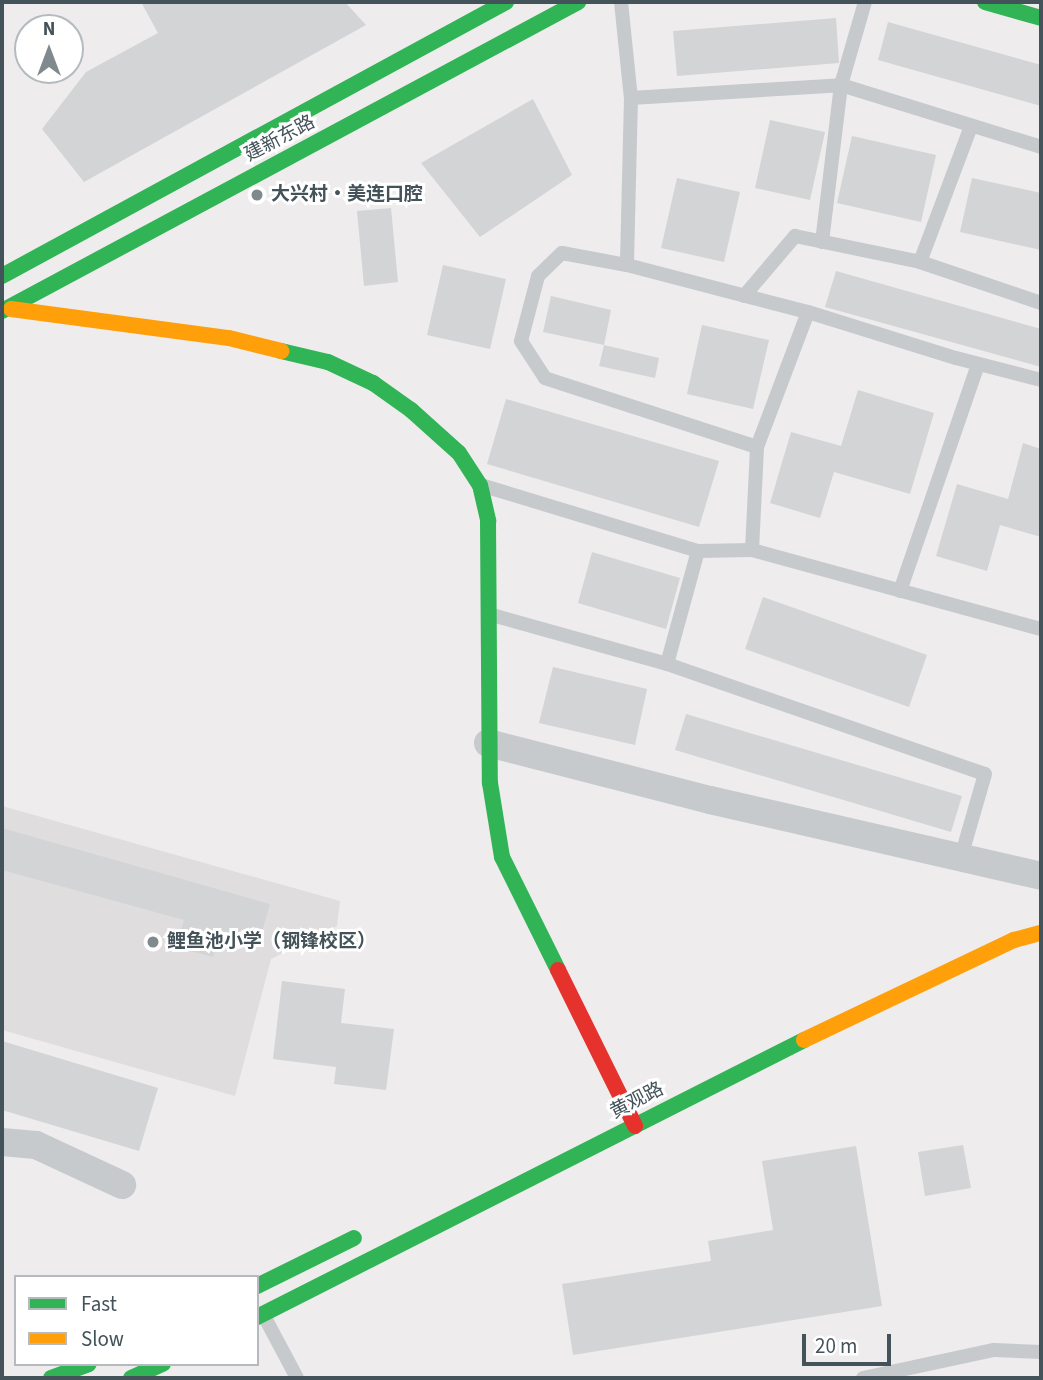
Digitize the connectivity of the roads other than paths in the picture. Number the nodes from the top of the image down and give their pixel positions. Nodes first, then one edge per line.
1 (505, 2) edge
2 (578, 2) edge
3 (621, 2) edge
4 (865, 2) edge
5 (985, 2) edge
6 (1041, 18) edge
7 (841, 85) junction
8 (631, 98) junction
9 (971, 126) junction
10 (1041, 147) edge
11 (822, 242) junction
12 (920, 262) junction
13 (627, 265) junction
14 (2, 276) edge
15 (744, 296) junction
16 (1041, 303) edge
17 (6, 310) edge
18 (808, 313) junction
19 (978, 363) junction
20 (1041, 380) edge
21 (757, 447) junction
22 (480, 485) junction
23 (752, 550) junction
24 (698, 551) junction
25 (900, 591) junction
26 (490, 614) junction
27 (1041, 629) edge
28 (667, 664) junction
29 (488, 743) junction
30 (961, 857) junction
31 (1041, 876) edge
32 (1041, 933) edge
33 (635, 1126) junction
34 (2, 1142) edge
35 (122, 1185) dead end
36 (367, 1232) dead end
37 (259, 1285) edge
38 (260, 1315) edge
39 (1041, 1353) edge
40 (84, 1366) edge
41 (158, 1366) edge
42 (51, 1378) edge
43 (131, 1378) edge
44 (297, 1378) edge
45 (863, 1378) edge

1 - 14 main road, 建新东路
2 - 17 main road, 建新东路
3 - 8 lane
4 - 7 lane
5 - 6 main road
7 - 8 lane
7 - 9 lane
7 - 11 lane
8 - 13 lane
9 - 10 lane
9 - 12 lane
11 - 12 lane
11 - 15 lane
12 - 16 lane
13 - 15 lane
13 - 21 lane
15 - 18 lane
17 - 22 main road
18 - 19 lane
18 - 21 lane
19 - 20 lane
19 - 25 lane
21 - 23 lane
22 - 24 lane
22 - 26 main road
23 - 24 lane
23 - 25 lane
24 - 28 lane
25 - 27 lane
26 - 28 lane
26 - 29 main road
28 - 30 lane
29 - 30 street
29 - 33 main road
30 - 31 street
32 - 33 main road, 黄观路
33 - 38 main road, 黄观路
34 - 35 street
36 - 37 main road
38 - 44 lane
39 - 45 lane
40 - 42 main road
41 - 43 main road

